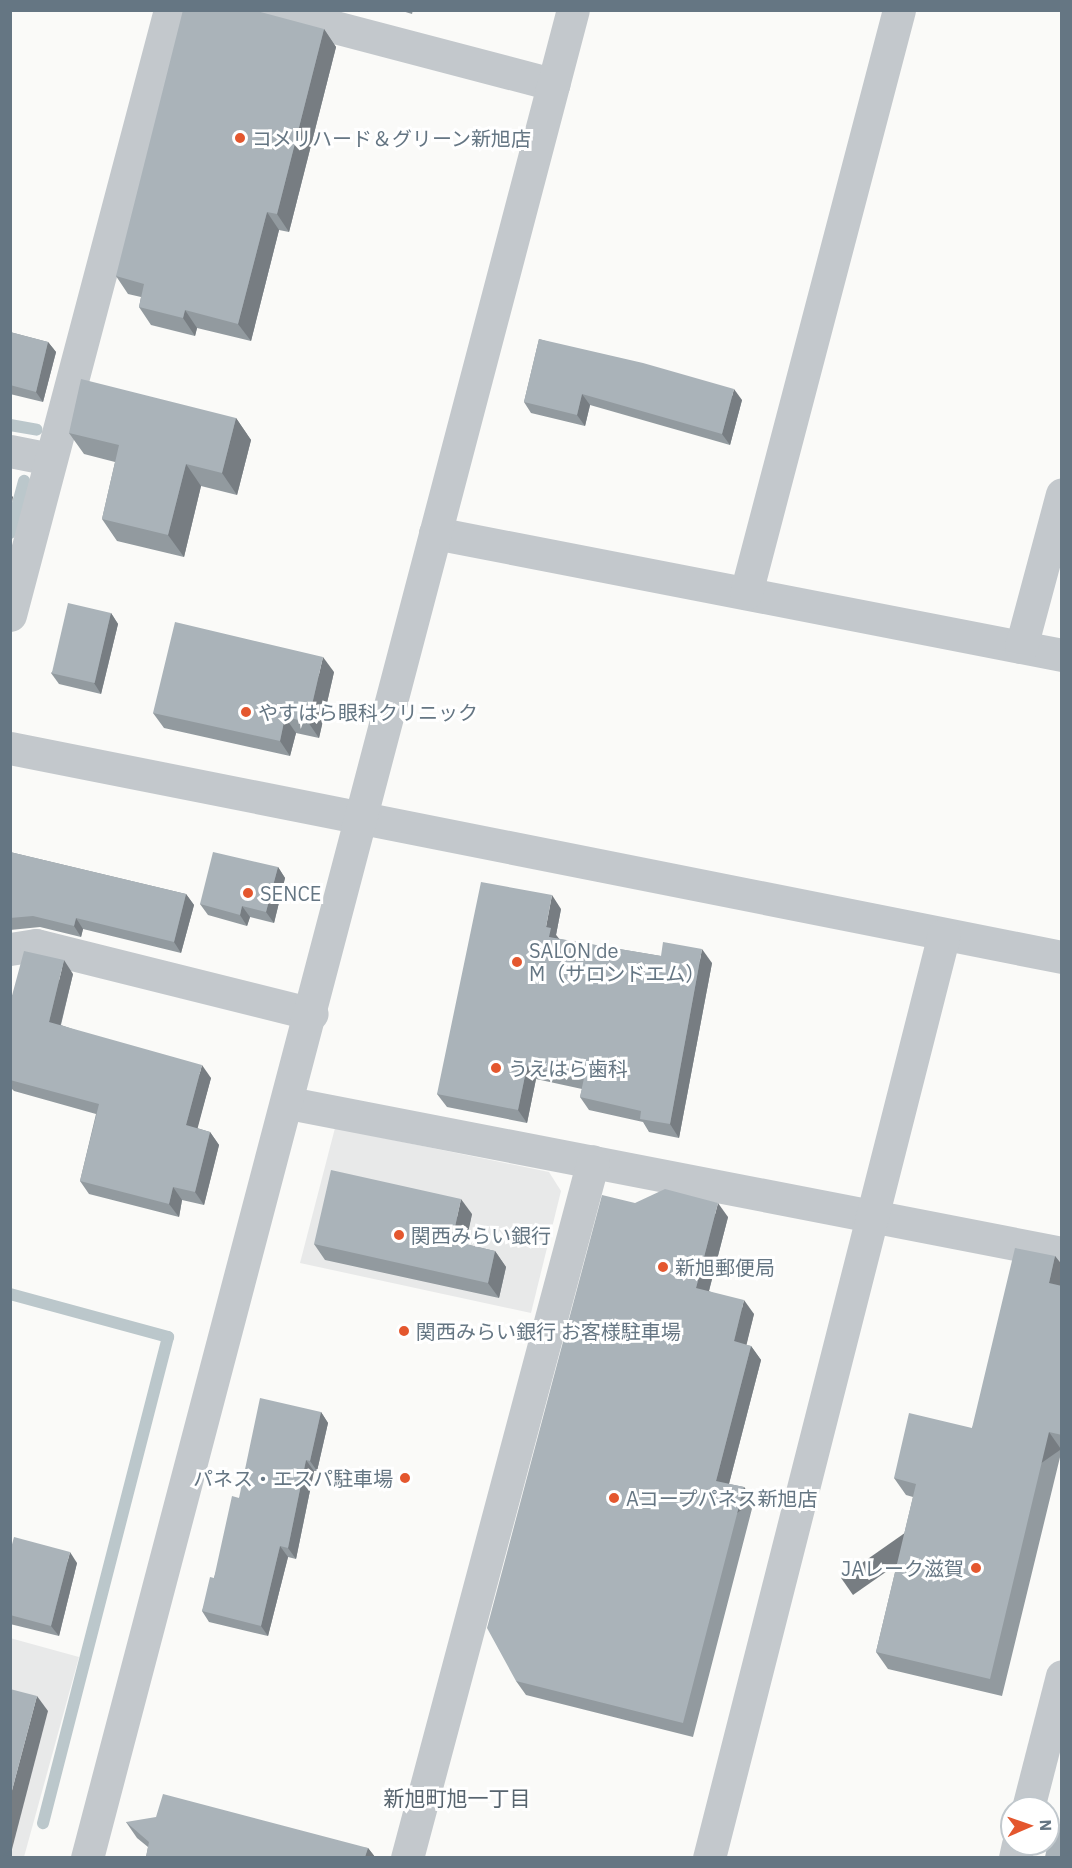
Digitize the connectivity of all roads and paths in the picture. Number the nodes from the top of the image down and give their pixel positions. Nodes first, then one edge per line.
1 (170, 10) edge
2 (270, 10) edge
3 (573, 10) edge
4 (899, 10) edge
5 (554, 84) junction
6 (10, 451) edge
7 (50, 459) junction
8 (1062, 494) edge
9 (435, 533) junction
10 (746, 593) junction
11 (10, 615) edge
12 (1021, 647) junction
13 (1062, 655) edge
14 (10, 748) edge
15 (362, 820) junction
16 (944, 934) junction
17 (10, 949) edge
18 (1062, 957) edge
19 (312, 1014) junction
20 (289, 1103) junction
21 (593, 1161) junction
22 (873, 1216) junction
23 (1062, 1253) edge
24 (1062, 1676) edge
25 (1031, 1796) edge
26 (87, 1857) edge
27 (407, 1857) edge
28 (709, 1857) edge

1 - 7 street
2 - 5 street
3 - 5 street
4 - 10 street
5 - 9 street
6 - 7 street
7 - 11 street
8 - 12 street
9 - 10 street
9 - 15 street
10 - 12 street
12 - 13 street
14 - 15 street
15 - 16 street
15 - 19 street
16 - 18 street
16 - 22 street
17 - 19 street
19 - 20 street
20 - 21 street
20 - 26 street
21 - 22 street
21 - 27 street
22 - 23 street
22 - 28 street
24 - 25 street

